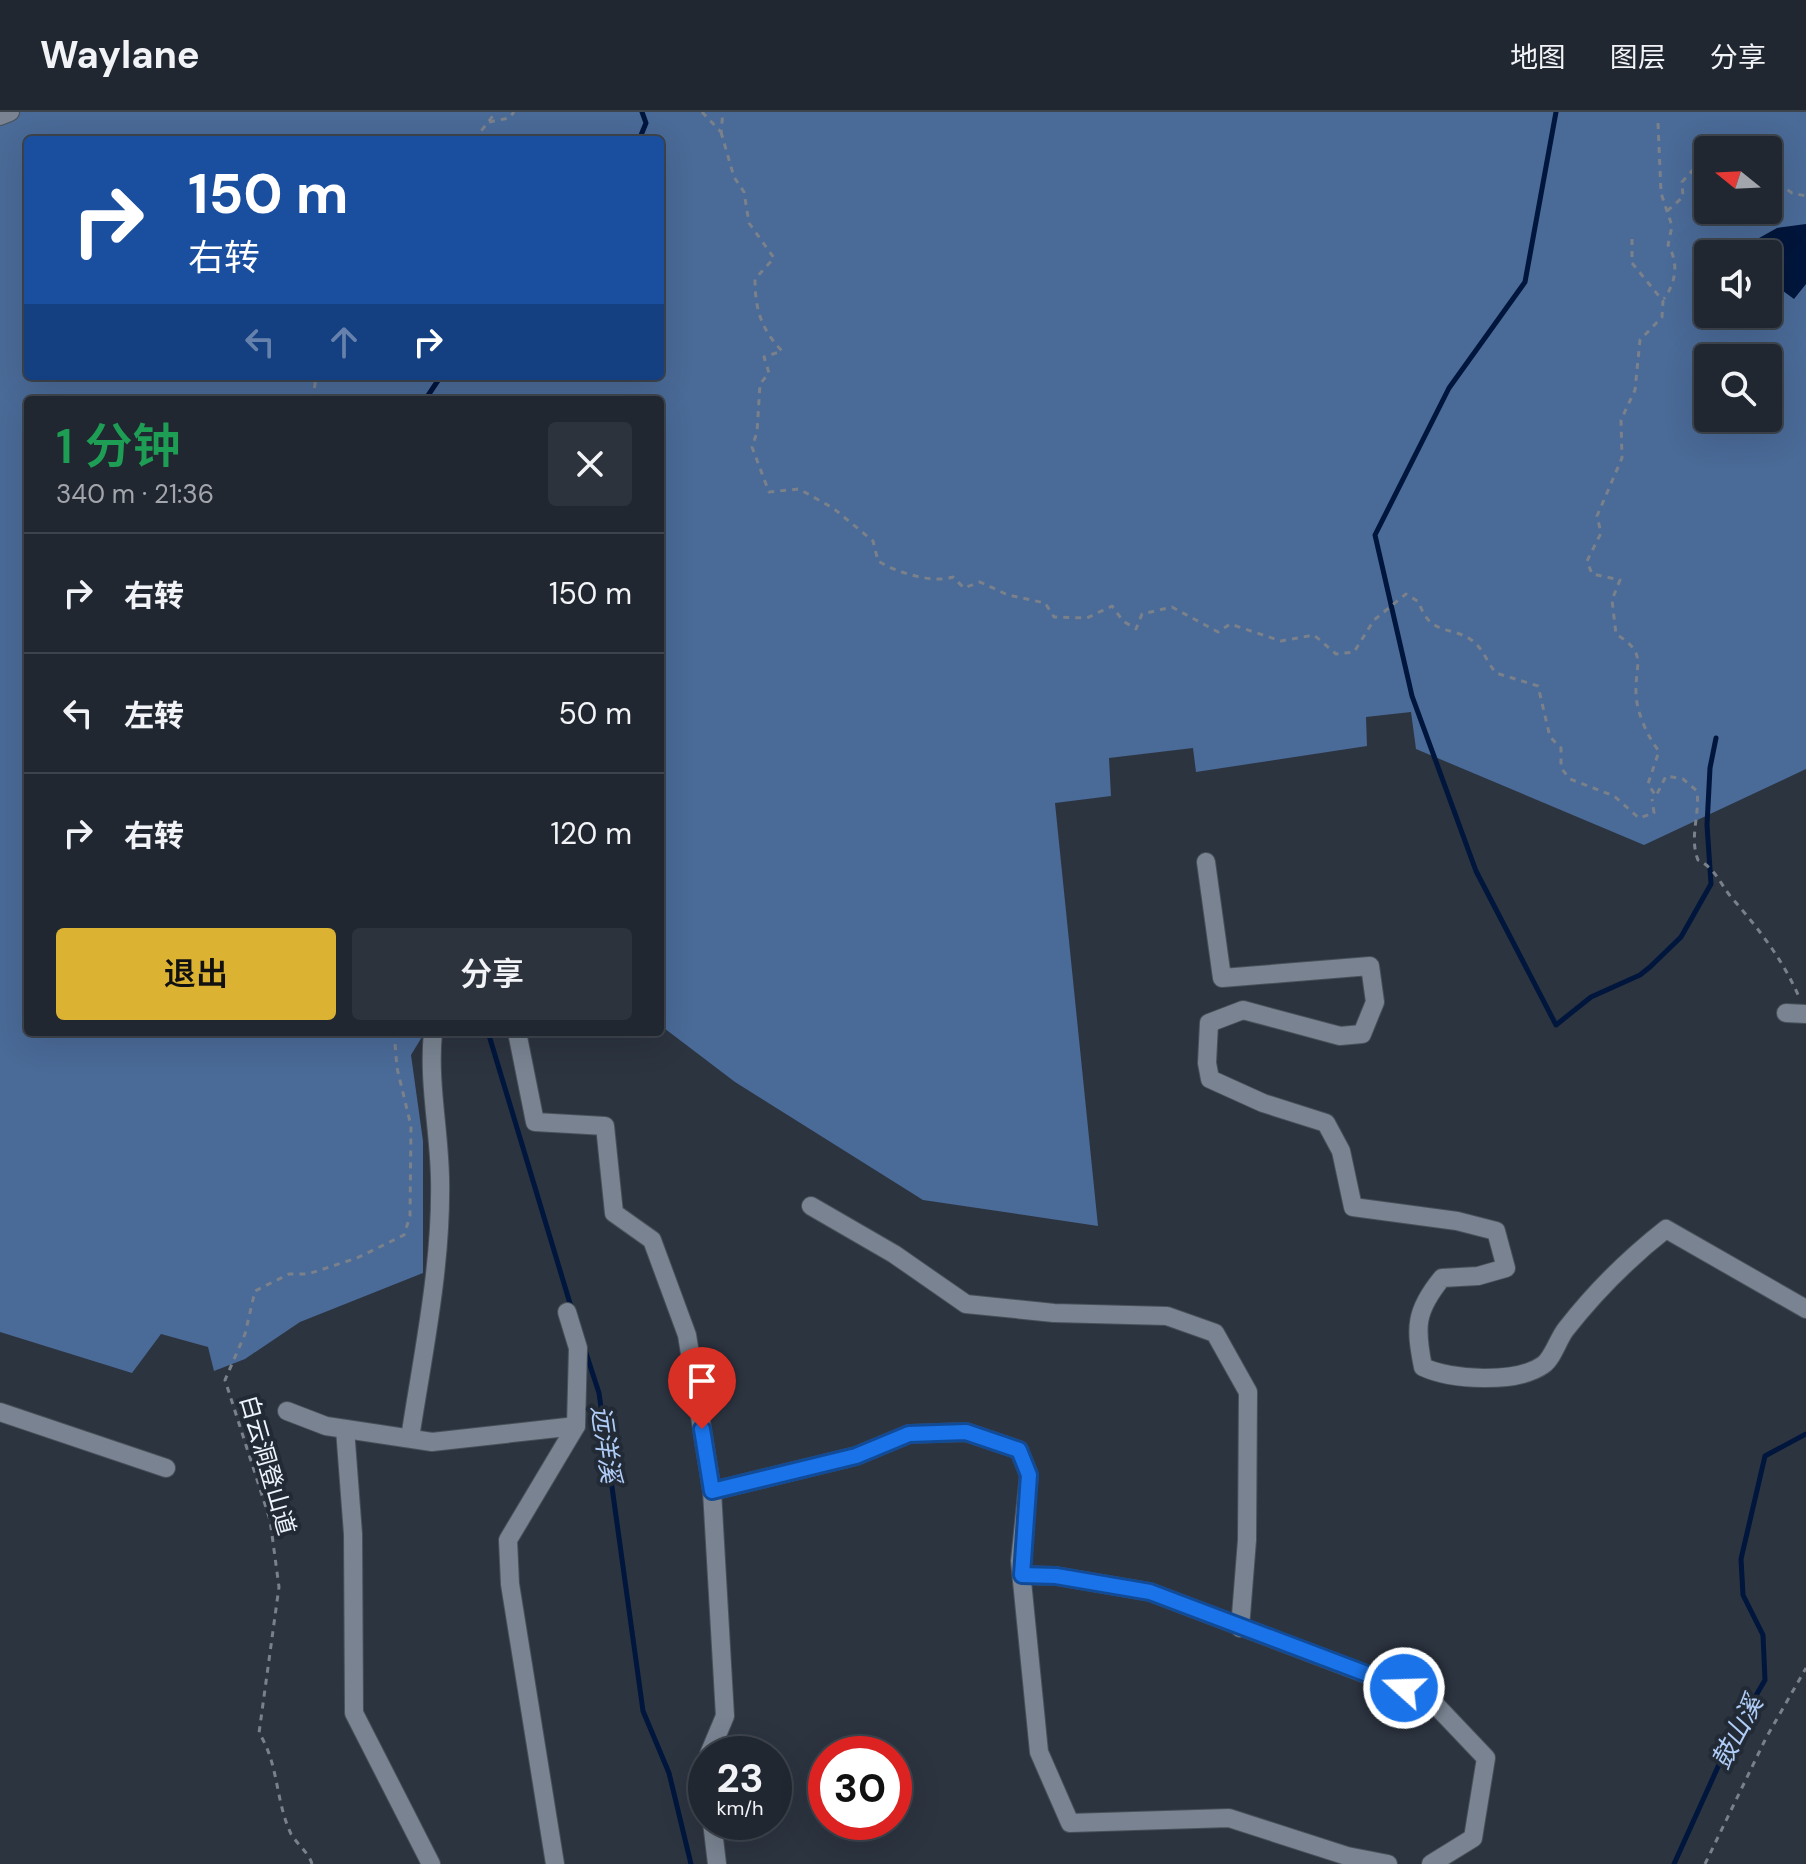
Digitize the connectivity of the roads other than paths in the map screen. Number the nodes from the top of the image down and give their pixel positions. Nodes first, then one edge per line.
1 (10, 112) edge
2 (0, 116) edge
3 (1206, 862) dead end
4 (1786, 1013) dead end
5 (1806, 1014) edge
6 (433, 1036) edge
7 (518, 1036) edge
8 (811, 1206) dead end
9 (1806, 1309) edge
10 (567, 1312) dead end
11 (287, 1411) dead end
12 (0, 1412) edge
13 (576, 1426) junction
14 (345, 1429) junction
15 (410, 1438) junction
16 (166, 1468) dead end
17 (712, 1491) junction
18 (1022, 1575) junction
19 (1240, 1628) junction
20 (717, 1736) edge
21 (714, 1840) edge
22 (431, 1864) edge
23 (555, 1864) edge
24 (717, 1864) edge
25 (1388, 1864) edge
26 (1431, 1864) edge

1 - 2 street
3 - 9 street
4 - 5 street
6 - 15 street
7 - 17 street
8 - 19 street
10 - 13 street
11 - 14 street
12 - 16 street
13 - 15 street
13 - 23 street
14 - 15 street
14 - 22 street
17 - 18 street
17 - 20 street
18 - 19 street
18 - 25 street
19 - 26 street
21 - 24 street

